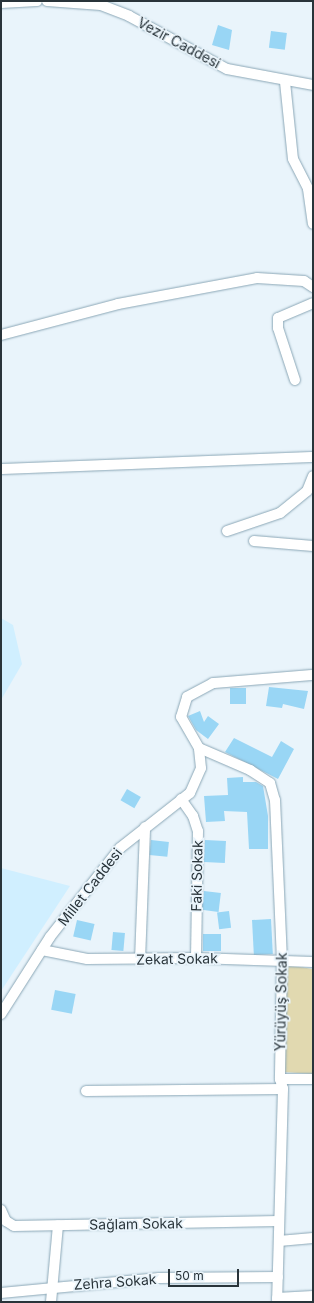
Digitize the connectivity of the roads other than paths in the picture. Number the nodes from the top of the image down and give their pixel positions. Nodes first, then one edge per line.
1 (37, 1) edge
2 (47, 1) edge
3 (1, 3) edge
4 (285, 82) junction
5 (313, 85) edge
6 (313, 224) edge
7 (313, 287) edge
8 (313, 303) edge
9 (1, 335) edge
10 (295, 380) dead end
11 (313, 457) edge
12 (1, 470) edge
13 (313, 476) edge
14 (227, 531) dead end
15 (254, 541) dead end
16 (313, 546) edge
17 (313, 675) edge
18 (198, 748) junction
19 (181, 799) junction
20 (145, 827) junction
21 (42, 950) junction
22 (196, 958) junction
23 (282, 959) junction
24 (140, 960) junction
25 (313, 962) edge
26 (1, 1014) edge
27 (313, 1079) edge
28 (281, 1084) junction
29 (86, 1091) dead end
30 (1, 1210) edge
31 (279, 1220) junction
32 (58, 1226) junction
33 (313, 1238) edge
34 (279, 1241) junction
35 (278, 1277) junction
36 (52, 1286) junction
37 (1, 1293) edge
38 (313, 1296) edge
39 (277, 1300) edge
40 (51, 1302) edge

1 - 3 street
2 - 4 street, Vezir Caddesi
4 - 5 street, Vezir Caddesi
4 - 6 street
7 - 9 street
8 - 10 street
11 - 12 street
13 - 14 street
15 - 16 street
17 - 18 street, Millet Caddesi
18 - 19 street, Millet Caddesi
18 - 23 street, Yürüyüş Sokak
19 - 20 street, Millet Caddesi
19 - 22 street, Faki Sokak
20 - 21 street, Millet Caddesi
20 - 24 street
21 - 24 street, Zekat Sokak
21 - 26 street, Millet Caddesi
22 - 23 street, Zekat Sokak
22 - 24 street, Zekat Sokak
23 - 25 street, Zekat Sokak
23 - 28 street, Yürüyüş Sokak
27 - 28 street
28 - 29 street
28 - 31 street, Yürüyüş Sokak
30 - 32 street, Sağlam Sokak
31 - 32 street, Sağlam Sokak
31 - 34 street, Yürüyüş Sokak
32 - 36 street
33 - 34 street
34 - 35 street, Yürüyüş Sokak
35 - 36 street, Zehra Sokak
35 - 39 street, Yürüyüş Sokak
36 - 37 street, Zehra Sokak
36 - 40 street
38 - 39 street

